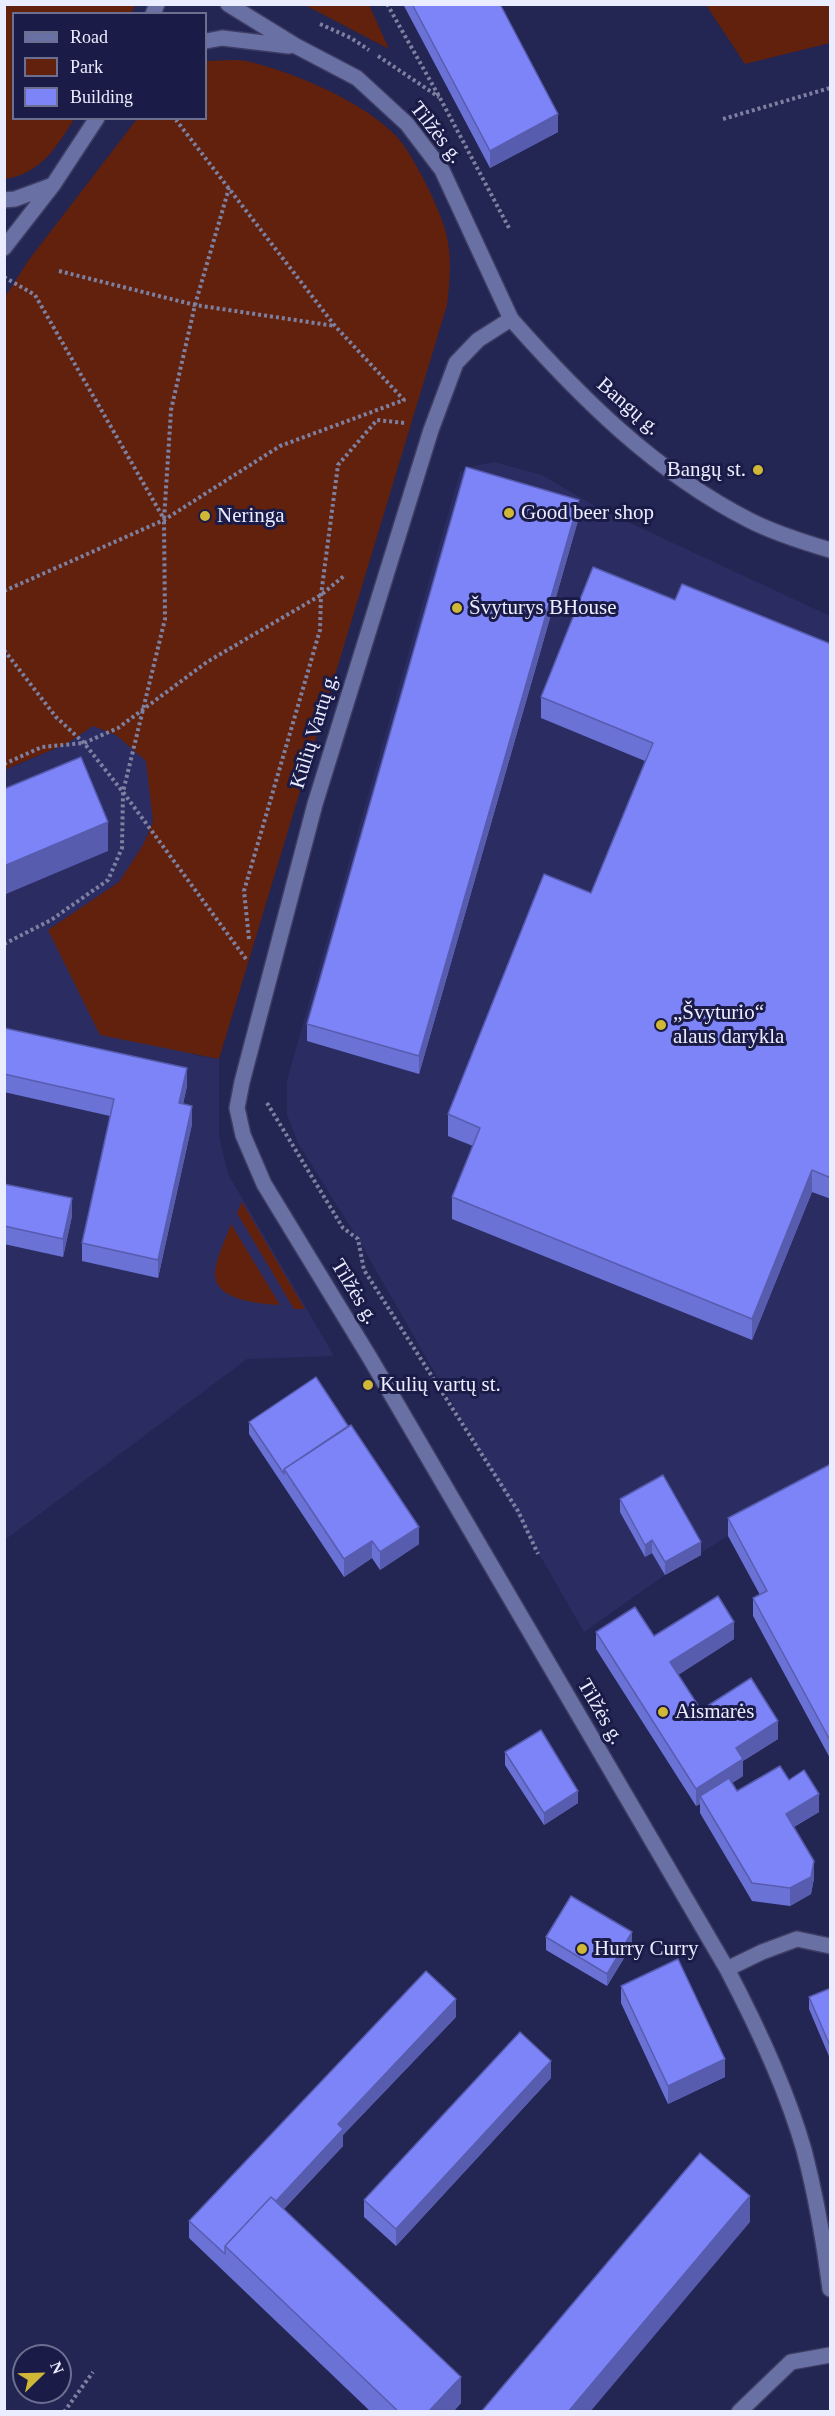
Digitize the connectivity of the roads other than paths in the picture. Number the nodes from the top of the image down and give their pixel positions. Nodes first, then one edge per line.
1 (228, 4) edge
2 (207, 41) edge
3 (296, 46) junction
4 (96, 120) edge
5 (54, 185) junction
6 (4, 200) edge
7 (4, 248) edge
8 (511, 319) junction
9 (831, 550) edge
10 (264, 1184) joint
11 (831, 1946) edge
12 (727, 1969) junction
13 (831, 2289) edge
14 (831, 2355) edge
15 (739, 2412) edge

1 - 3 street, Tilžės g.
2 - 3 street, Tilžės g.
3 - 8 street, Tilžės g.
4 - 5 street
5 - 6 street
5 - 7 street
8 - 9 street, Bangų g.
8 - 10 street, Kūlių Vartų g.
10 - 12 street, Tilžės g.
11 - 12 street
12 - 13 street, Tilžės g.
14 - 15 street

